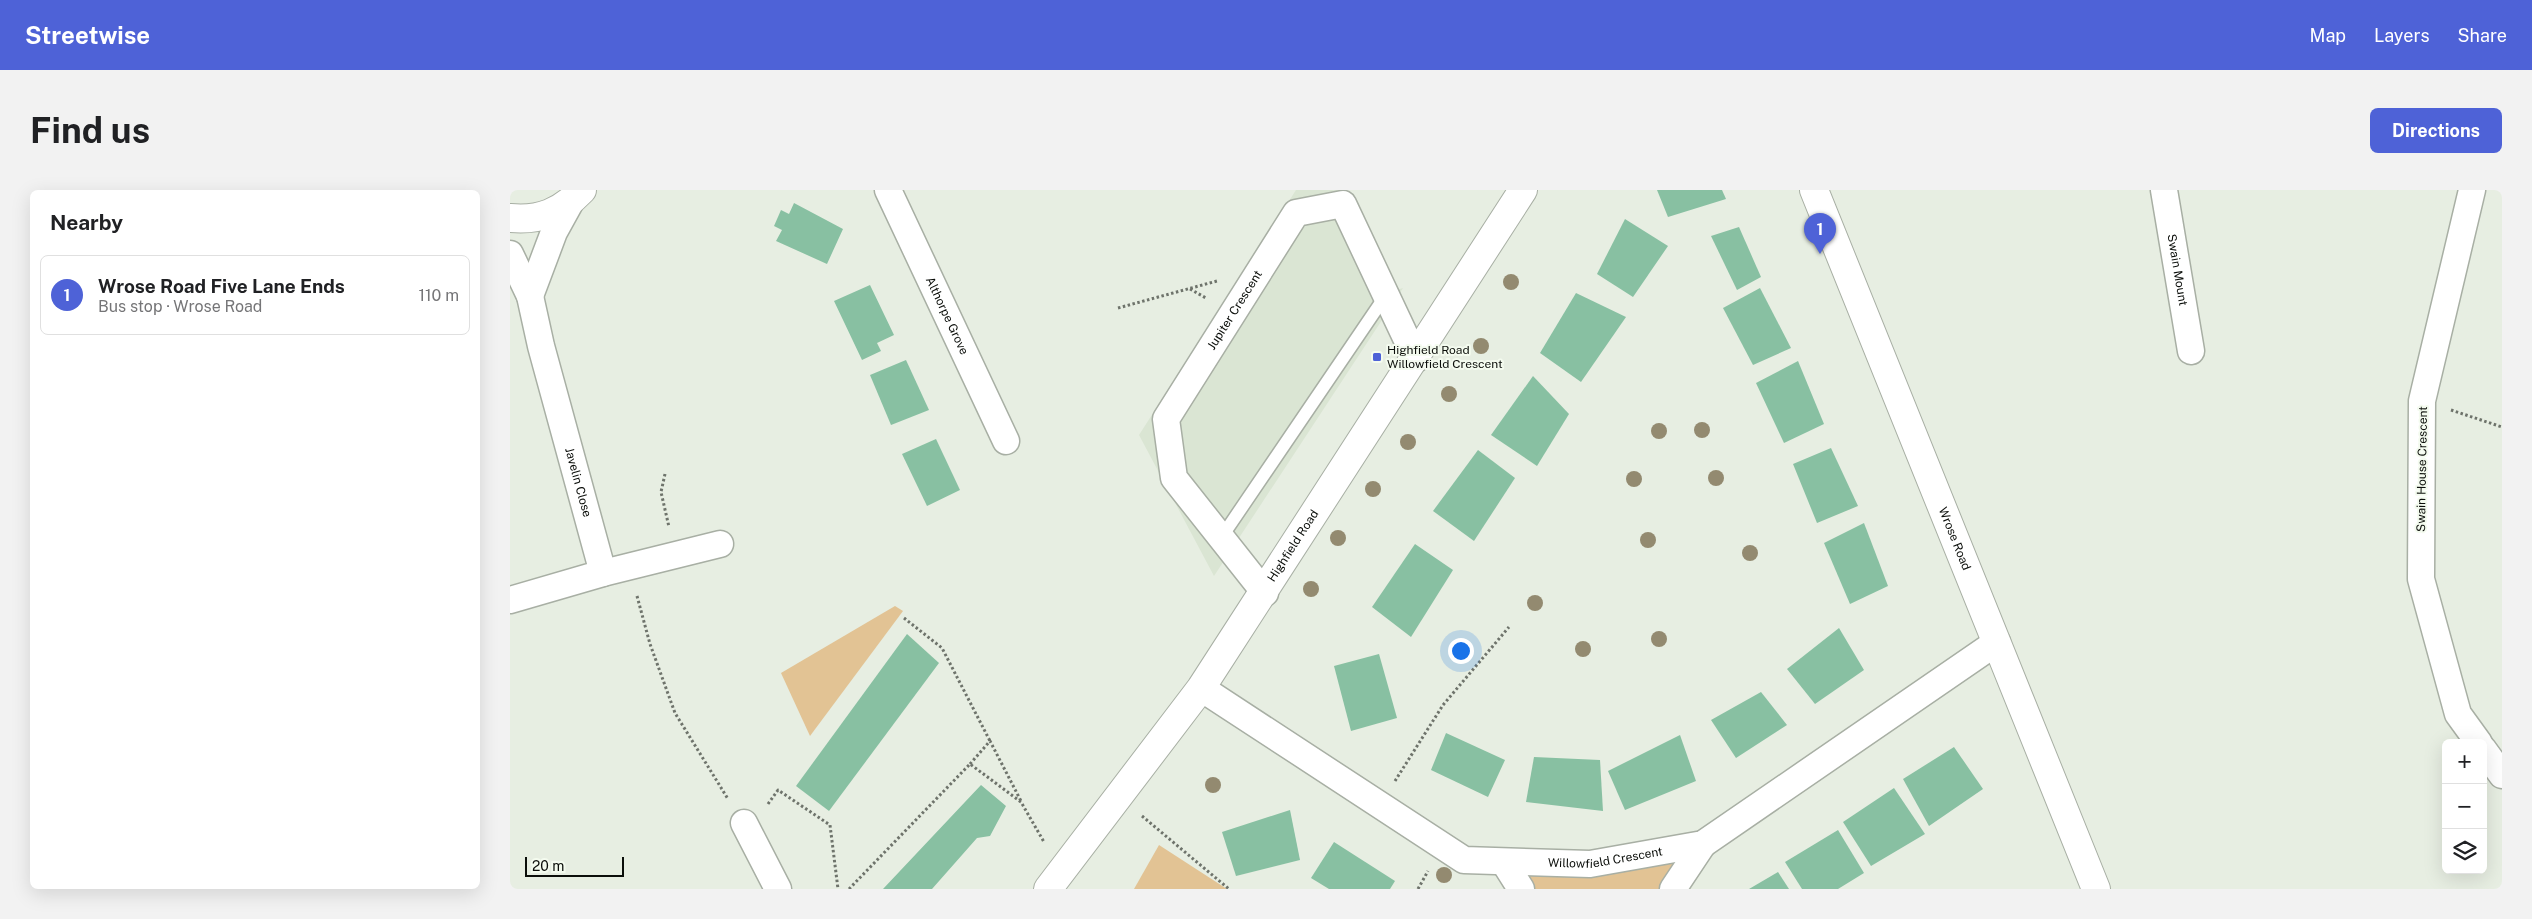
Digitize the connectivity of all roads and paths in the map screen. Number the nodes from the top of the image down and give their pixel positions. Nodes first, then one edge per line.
1 (888, 190) edge
2 (1523, 190) edge
3 (1814, 190) edge
4 (2164, 190) edge
5 (2472, 190) edge
6 (576, 196) edge
7 (510, 218) edge
8 (510, 254) edge
9 (1225, 280) dead end
10 (1386, 295) junction
11 (530, 296) junction
12 (1118, 308) dead end
13 (2191, 351) dead end
14 (1416, 359) junction
15 (2422, 401) junction
16 (2502, 427) edge
17 (1006, 441) dead end
18 (665, 474) dead end
19 (671, 534) dead end
20 (1221, 538) junction
21 (720, 544) dead end
22 (630, 566) junction
23 (603, 573) junction
24 (1265, 593) junction
25 (510, 600) edge
26 (904, 618) dead end
27 (1509, 627) dead end
28 (1997, 642) junction
29 (1202, 688) junction
30 (2476, 739) edge
31 (990, 741) junction
32 (2487, 754) edge
33 (970, 764) junction
34 (2502, 775) edge
35 (1119, 796) junction
36 (1021, 802) junction
37 (1380, 805) junction
38 (744, 824) junction
39 (1703, 844) junction
40 (1046, 845) dead end
41 (1504, 862) junction
42 (778, 889) edge
43 (838, 889) edge
44 (849, 889) edge
45 (1048, 889) edge
46 (1229, 889) edge
47 (1521, 889) edge
48 (1673, 889) edge
49 (2096, 889) edge

1 - 17 street, Althorpe Grove
2 - 14 street, Highfield Road
3 - 28 street, Wrose Road
4 - 13 street, Swain Mount
5 - 15 street, Swain House Crescent
6 - 7 street
6 - 11 street
8 - 11 street, Javelin Close
9 - 12 path
10 - 14 street, Jupiter Crescent
10 - 20 lane
10 - 20 street, Jupiter Crescent
11 - 23 street, Javelin Close
14 - 24 street, Highfield Road
15 - 16 path
15 - 30 street, Swain House Crescent
18 - 19 path
20 - 24 street, Jupiter Crescent
21 - 22 street
22 - 23 street
22 - 38 path
23 - 25 street
24 - 29 street, Highfield Road
26 - 31 path
27 - 37 path
28 - 39 street, Willowfield Crescent
28 - 49 street, Wrose Road
29 - 35 street, Highfield Road
29 - 37 street, Willowfield Crescent
31 - 33 path
31 - 36 path
32 - 34 street
33 - 36 path
33 - 44 path
35 - 45 street, Highfield Road
35 - 46 path
36 - 40 path
37 - 41 street, Willowfield Crescent
38 - 42 street
38 - 43 path
39 - 41 street, Willowfield Crescent
39 - 48 street
41 - 47 street

